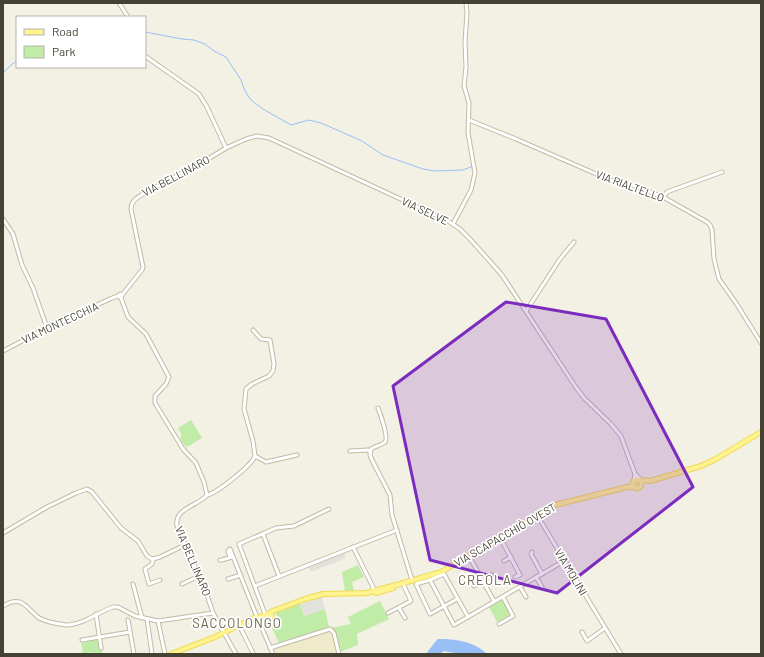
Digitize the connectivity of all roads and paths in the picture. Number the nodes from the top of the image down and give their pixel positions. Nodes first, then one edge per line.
1 (120, 3) edge
2 (466, 3) edge
3 (127, 16) edge
4 (146, 57) edge
5 (469, 120) junction
6 (226, 148) junction
7 (722, 172) dead end
8 (663, 197) junction
9 (3, 220) edge
10 (453, 224) junction
11 (574, 242) dead end
12 (120, 296) junction
13 (526, 311) junction
14 (47, 328) junction
15 (253, 330) dead end
16 (761, 343) edge
17 (3, 351) edge
18 (378, 408) dead end
19 (761, 432) edge
20 (350, 450) dead end
21 (370, 452) junction
22 (297, 455) dead end
23 (255, 456) junction
24 (635, 474) junction
25 (640, 480) junction
26 (634, 481) junction
27 (650, 481) junction
28 (641, 486) junction
29 (627, 487) junction
30 (635, 487) junction
31 (207, 495) junction
32 (329, 509) dead end
33 (536, 515) junction
34 (397, 530) junction
35 (3, 533) edge
36 (263, 534) junction
37 (500, 537) junction
38 (185, 544) junction
39 (240, 547) junction
40 (353, 547) junction
41 (532, 552) dead end
42 (468, 556) junction
43 (232, 557) junction
44 (510, 557) junction
45 (153, 559) junction
46 (220, 560) dead end
47 (504, 561) dead end
48 (564, 561) junction
49 (542, 574) junction
50 (241, 575) junction
51 (492, 575) dead end
52 (199, 576) junction
53 (279, 576) junction
54 (436, 576) junction
55 (515, 577) dead end
56 (536, 577) junction
57 (228, 579) dead end
58 (160, 580) dead end
59 (421, 580) junction
60 (430, 580) junction
61 (483, 581) junction
62 (406, 583) junction
63 (133, 584) dead end
64 (182, 584) dead end
65 (256, 584) junction
66 (474, 586) dead end
67 (520, 586) junction
68 (542, 587) dead end
69 (373, 591) junction
70 (366, 593) junction
71 (502, 597) junction
72 (526, 598) dead end
73 (457, 599) junction
74 (494, 601) junction
75 (3, 606) edge
76 (444, 607) junction
77 (399, 608) junction
78 (213, 613) junction
79 (388, 613) dead end
80 (96, 614) junction
81 (267, 614) junction
82 (258, 617) junction
83 (468, 617) junction
84 (142, 618) junction
85 (405, 618) dead end
86 (147, 619) junction
87 (128, 620) dead end
88 (158, 621) junction
89 (261, 623) junction
90 (499, 624) dead end
91 (240, 625) junction
92 (605, 628) junction
93 (130, 632) junction
94 (224, 632) junction
95 (582, 632) dead end
96 (100, 637) junction
97 (82, 640) dead end
98 (101, 648) dead end
99 (270, 648) junction
100 (253, 653) edge
101 (134, 654) edge
102 (152, 654) edge
103 (166, 654) edge
104 (172, 654) edge
105 (236, 654) edge
106 (273, 654) edge
107 (339, 654) edge
108 (621, 654) edge

1 - 3 street
2 - 5 street
4 - 6 street
5 - 8 street, VIA RIALTELLO
5 - 10 street
6 - 10 street, VIA SELVE
6 - 12 street, VIA BELLINARO
7 - 8 street
8 - 16 street, VIA RIALTELLO
9 - 14 street
10 - 13 street, VIA SELVE
11 - 13 street
12 - 14 street, VIA MONTECCHIA
12 - 31 street
13 - 24 street, VIA SELVE
14 - 17 street, VIA MONTECCHIA
15 - 23 street
18 - 21 street
19 - 27 main road, VIA SCAPACCHIÒ OVEST
20 - 21 street
21 - 34 street
22 - 23 street
23 - 31 street
24 - 25 street, VIA SELVE
24 - 26 street, VIA SELVE
25 - 26 main road, VIA SCAPACCHIÒ OVEST
25 - 27 main road, VIA SCAPACCHIÒ OVEST
25 - 28 main road
26 - 29 main road, VIA SCAPACCHIÒ OVEST
26 - 30 main road
27 - 28 main road, VIA SCAPACCHIÒ OVEST
28 - 30 main road, VIA SCAPACCHIÒ OVEST
29 - 30 main road, VIA SCAPACCHIÒ OVEST
29 - 33 main road, VIA SCAPACCHIÒ OVEST
31 - 38 street, VIA BELLINARO
32 - 36 street
33 - 37 main road, VIA SCAPACCHIÒ OVEST
33 - 48 street, VIA MOLINI
34 - 40 street
34 - 62 street
35 - 45 street
36 - 39 street
36 - 53 street
37 - 42 main road, VIA SCAPACCHIÒ OVEST
37 - 44 street
38 - 45 street
38 - 52 street, VIA BELLINARO
39 - 43 street
39 - 65 street
40 - 53 street
40 - 69 street
41 - 49 street
42 - 54 main road, VIA SCAPACCHIÒ OVEST
42 - 61 street
43 - 46 street
43 - 50 street
44 - 47 street
44 - 55 street
45 - 58 street
48 - 49 street
48 - 92 street, VIA MOLINI
49 - 56 street
50 - 57 street
50 - 82 street
51 - 61 street
52 - 64 street
52 - 78 street, VIA BELLINARO
53 - 65 street
54 - 59 main road, VIA SCAPACCHIÒ OVEST
54 - 60 street
54 - 73 street
56 - 67 street
56 - 68 street
59 - 60 street
59 - 62 main road, VIA SCAPACCHIÒ OVEST
59 - 76 street
60 - 76 street
61 - 66 street
61 - 74 street
62 - 69 main road
62 - 70 main road
62 - 77 street
63 - 84 street
65 - 81 street
67 - 71 street
67 - 72 street
69 - 70 main road
70 - 81 main road
71 - 74 street
71 - 90 street
73 - 76 street
73 - 83 street
74 - 83 street
75 - 80 street
76 - 83 street
77 - 79 street
77 - 85 street
78 - 88 street
78 - 94 street, VIA BELLINARO
80 - 84 street
80 - 96 street
81 - 82 main road
81 - 89 main road
82 - 89 main road
82 - 91 main road
84 - 86 street
86 - 88 street
86 - 102 street
87 - 93 street
88 - 103 street
89 - 99 street
91 - 94 main road
91 - 100 street
92 - 95 street
92 - 108 street, VIA MOLINI
93 - 96 street
93 - 101 street
94 - 104 main road
94 - 105 street, VIA BELLINARO
96 - 97 street
96 - 98 street
99 - 106 street
99 - 107 street

